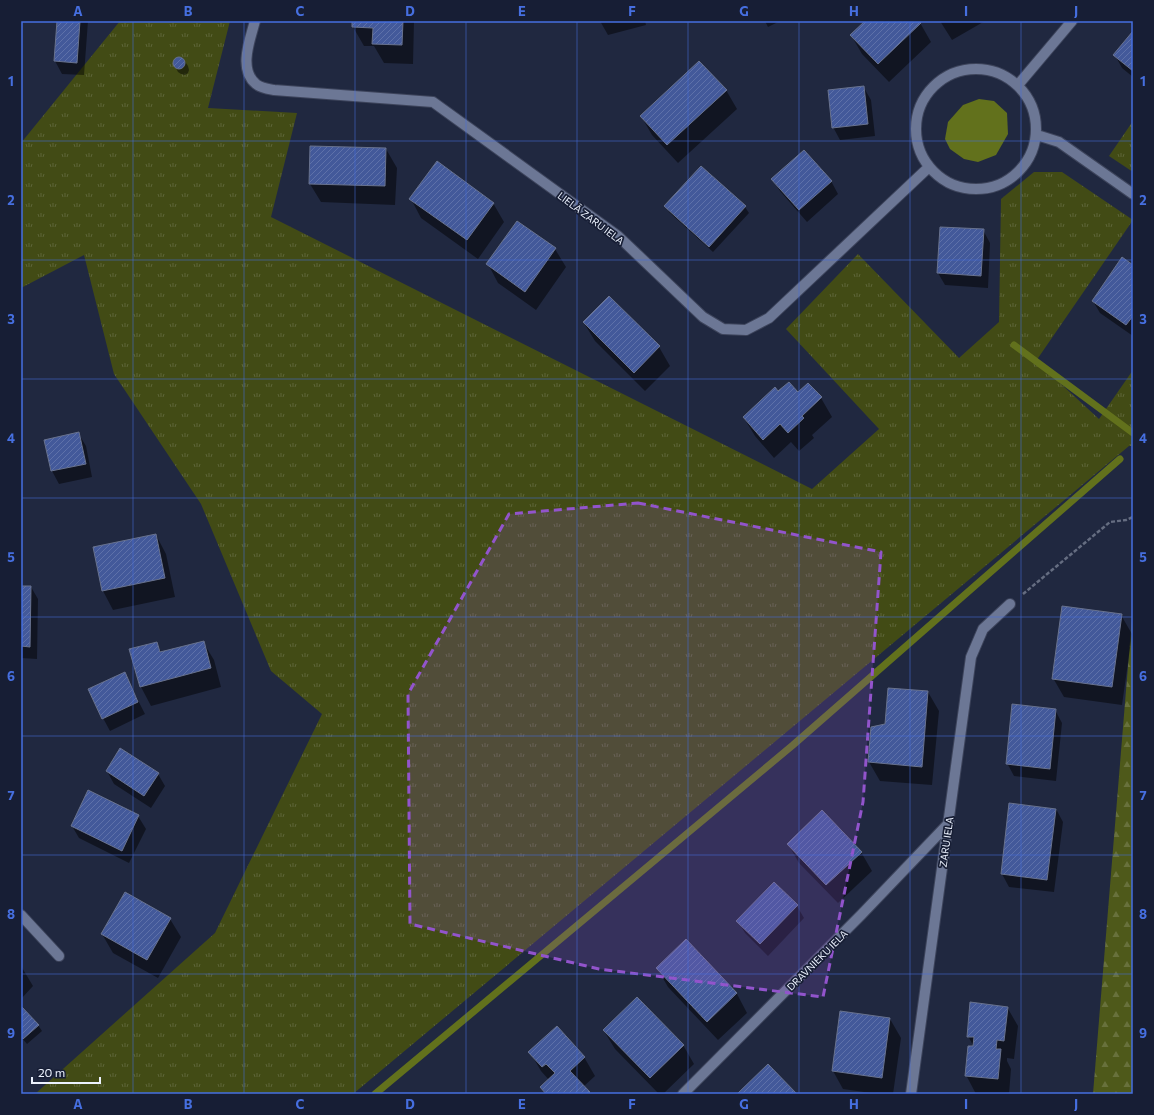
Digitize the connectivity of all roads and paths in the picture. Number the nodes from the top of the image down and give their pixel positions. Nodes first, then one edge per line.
1 (255, 21) edge
2 (1072, 21) edge
3 (1018, 85) junction
4 (1037, 135) junction
5 (929, 167) junction
6 (1133, 194) edge
7 (1133, 517) edge
8 (1010, 604) joint
9 (949, 823) junction
10 (21, 915) edge
11 (59, 956) dead end
12 (683, 1094) edge
13 (911, 1094) edge

1 - 5 street, LIELĀ ZARU IELA
2 - 3 street
3 - 4 street
3 - 5 street
4 - 5 street
4 - 6 street
7 - 8 path
8 - 9 street, ZARU IELA
9 - 12 street, DRAVNIEKU IELA
9 - 13 street, ZARU IELA
10 - 11 street

